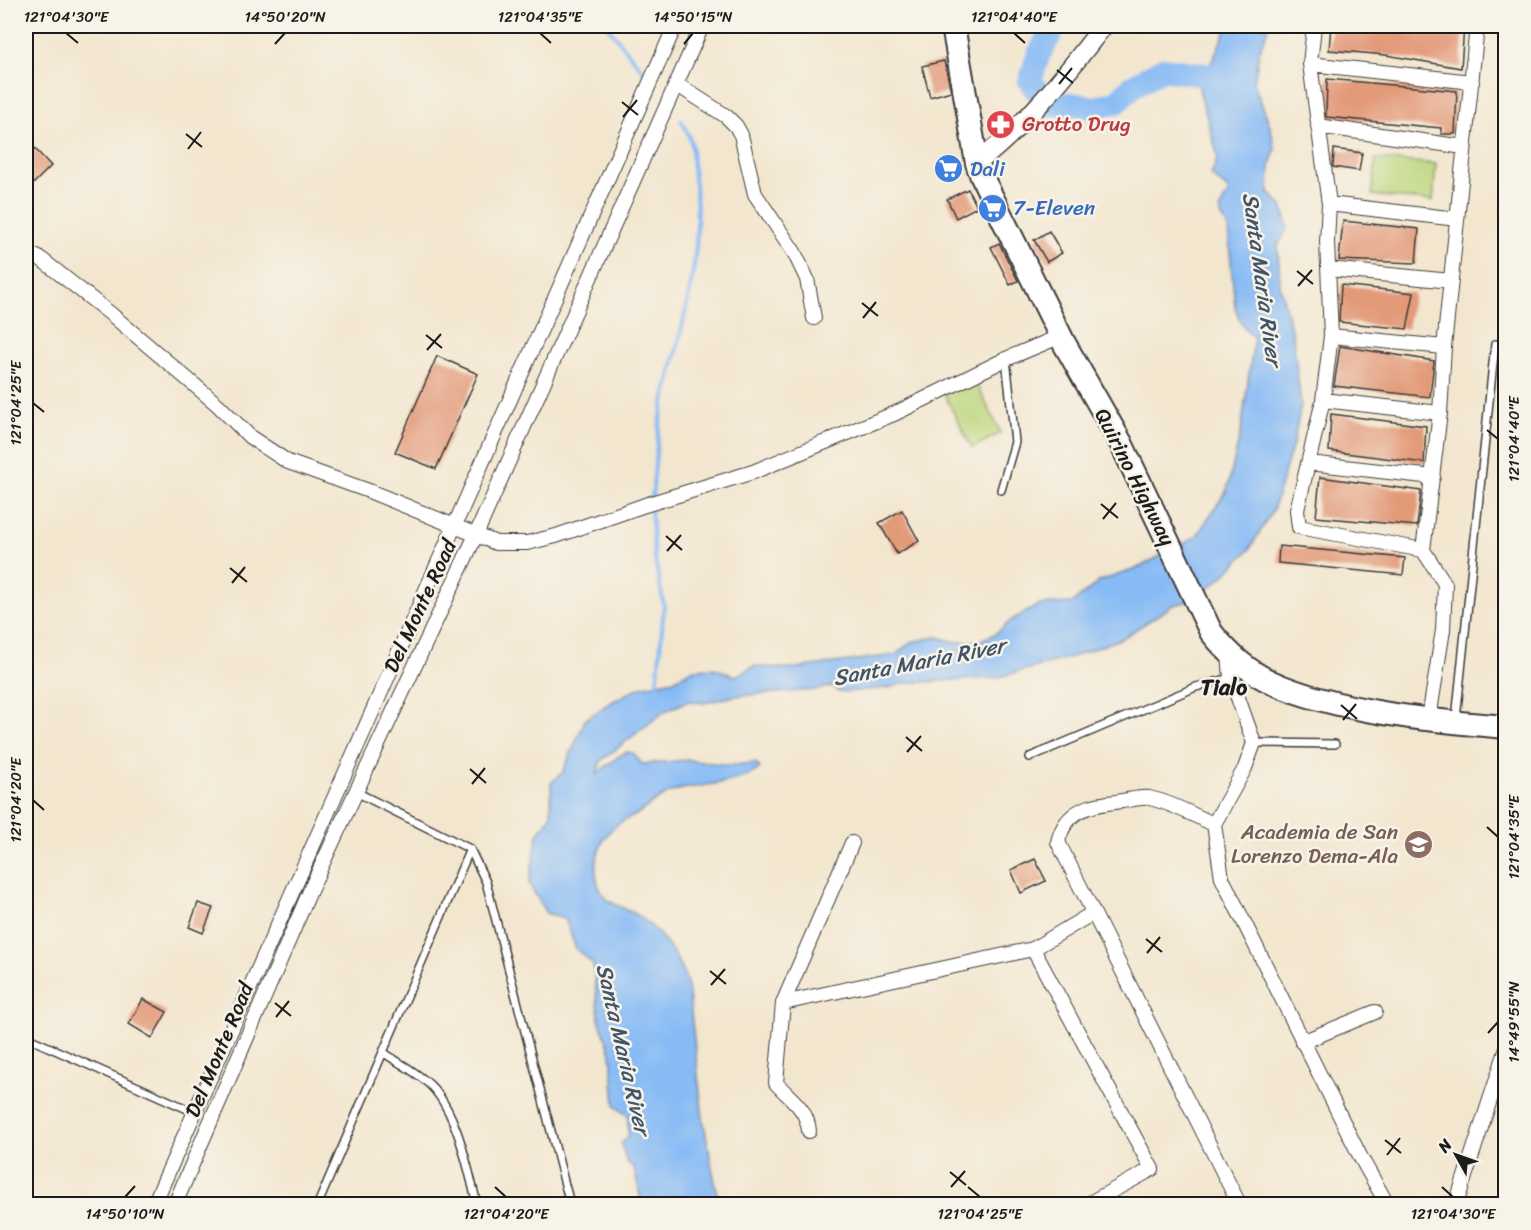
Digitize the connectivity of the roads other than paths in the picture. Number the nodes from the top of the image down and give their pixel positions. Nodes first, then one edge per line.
1 (675, 26) edge
2 (702, 26) edge
3 (953, 26) edge
4 (1103, 26) edge
5 (1314, 26) edge
6 (1477, 26) edge
7 (1310, 64) junction
8 (1472, 82) junction
9 (676, 84) junction
10 (1318, 126) junction
11 (1464, 147) junction
12 (977, 164) junction
13 (1329, 204) junction
14 (1457, 219) junction
15 (26, 252) edge
16 (1329, 269) junction
17 (1451, 281) junction
18 (814, 318) dead end
19 (1061, 336) junction
20 (1331, 336) junction
21 (1506, 345) edge
22 (1444, 346) junction
23 (1006, 359) junction
24 (1323, 400) junction
25 (1440, 413) junction
26 (1309, 463) junction
27 (1433, 477) junction
28 (1001, 490) dead end
29 (456, 528) junction
30 (475, 537) junction
31 (1423, 550) junction
32 (1229, 654) junction
33 (1231, 678) junction
34 (1429, 718) junction
35 (1456, 721) junction
36 (1506, 727) edge
37 (1254, 743) junction
38 (1335, 744) dead end
39 (1030, 757) dead end
40 (339, 783) junction
41 (356, 792) junction
42 (1214, 825) junction
43 (852, 843) dead end
44 (470, 849) junction
45 (1093, 913) junction
46 (1033, 949) junction
47 (783, 1003) junction
48 (1375, 1012) dead end
49 (26, 1037) edge
50 (1302, 1042) junction
51 (1506, 1051) edge
52 (384, 1053) junction
53 (194, 1112) junction
54 (809, 1131) dead end
55 (154, 1204) edge
56 (175, 1204) edge
57 (318, 1204) edge
58 (477, 1204) edge
59 (570, 1204) edge
60 (1088, 1204) edge
61 (1239, 1204) edge
62 (1387, 1204) edge
63 (1456, 1204) edge

1 - 29 street, Del Monte Road
2 - 9 street, Del Monte Road
3 - 12 main road, Quirino Highway
4 - 12 street
5 - 7 street
6 - 8 street
7 - 8 street
7 - 10 street
8 - 11 street
9 - 18 street
9 - 30 street, Del Monte Road
10 - 11 street
10 - 13 street
11 - 14 street
12 - 19 main road, Quirino Highway
13 - 14 street
13 - 16 street
14 - 17 street
15 - 29 street
16 - 17 street
16 - 20 street
17 - 22 street
19 - 23 street
19 - 32 main road, Quirino Highway
20 - 22 street
20 - 24 street
21 - 35 lane
22 - 25 street
23 - 28 lane
23 - 30 street
24 - 25 street
24 - 26 street
25 - 27 street
26 - 27 street
26 - 31 street
27 - 31 street
29 - 30 street
29 - 40 street, Del Monte Road
30 - 41 street, Del Monte Road
31 - 34 street
32 - 33 street
32 - 34 main road, Quirino Highway
33 - 37 street
33 - 39 lane
34 - 35 main road, Quirino Highway
35 - 36 main road, Quirino Highway
37 - 38 lane
37 - 42 street
40 - 41 street
40 - 53 street, Del Monte Road
41 - 44 lane
41 - 56 street, Del Monte Road
42 - 45 street
42 - 50 street
43 - 47 street
44 - 52 lane
44 - 59 lane
45 - 46 street
45 - 61 street
46 - 47 street
46 - 60 street
47 - 54 street
48 - 50 street
49 - 53 lane
50 - 62 street
51 - 63 street
52 - 57 lane
52 - 58 lane
53 - 55 street, Del Monte Road

